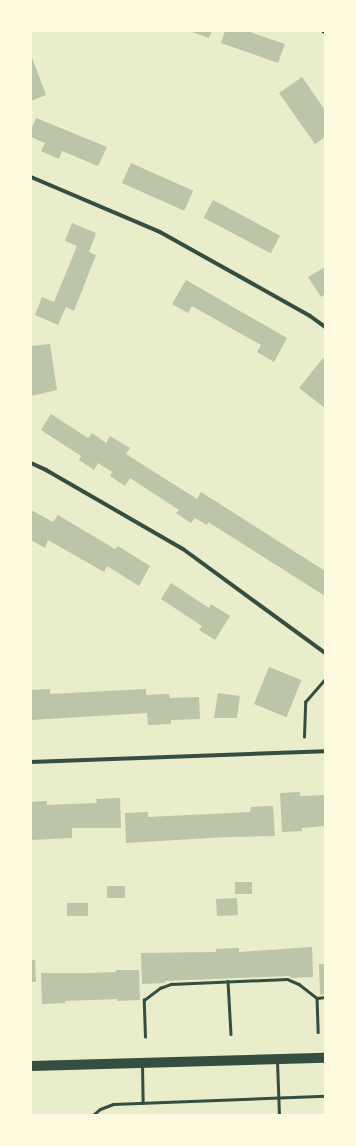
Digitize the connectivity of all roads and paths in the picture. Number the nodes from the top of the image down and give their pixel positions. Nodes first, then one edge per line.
1 (31, 177) edge
2 (325, 328) edge
3 (31, 463) edge
4 (325, 653) edge
5 (325, 679) edge
6 (325, 751) edge
7 (304, 752) junction
8 (31, 762) edge
9 (228, 981) junction
10 (325, 997) edge
11 (317, 998) junction
12 (318, 1032) dead end
13 (231, 1034) dead end
14 (145, 1037) dead end
15 (325, 1058) edge
16 (277, 1060) junction
17 (142, 1064) junction
18 (31, 1066) edge
19 (325, 1096) edge
20 (278, 1098) junction
21 (143, 1102) junction
22 (93, 1115) edge
23 (279, 1115) edge

1 - 2 street
3 - 4 street
5 - 7 path
6 - 7 street
7 - 8 street
9 - 11 path
9 - 13 path
9 - 14 path
10 - 11 path
11 - 12 path
15 - 16 main road
16 - 17 main road
16 - 20 lane
17 - 18 main road
17 - 21 lane
19 - 20 lane
20 - 21 lane
20 - 23 lane
21 - 22 lane

